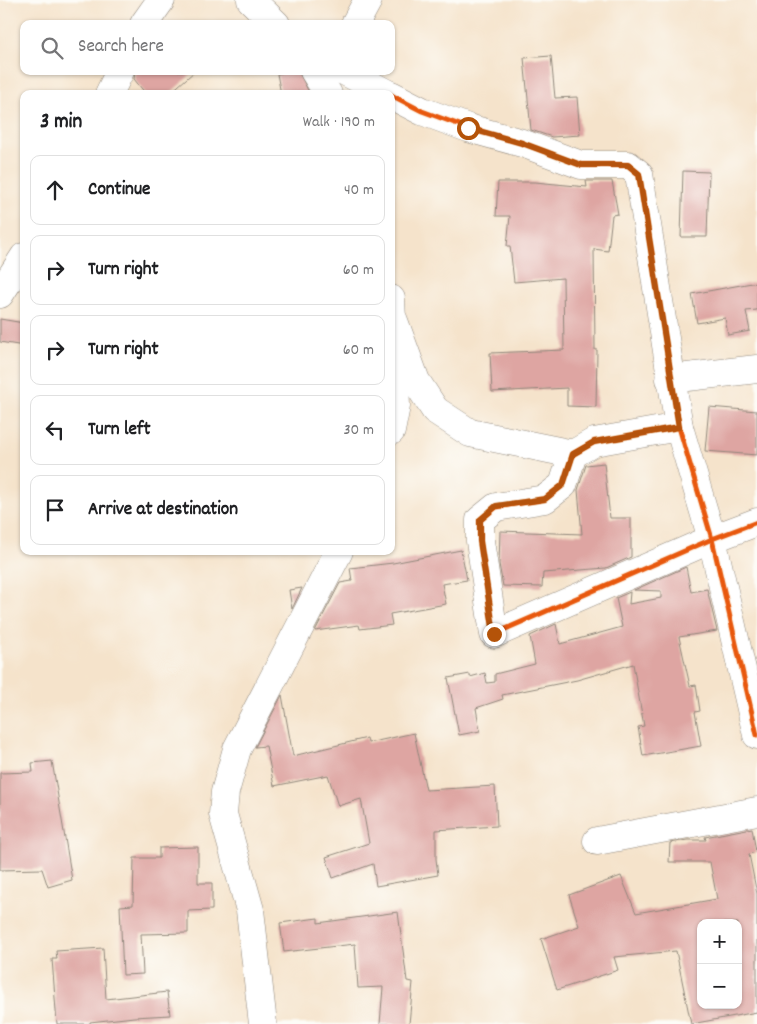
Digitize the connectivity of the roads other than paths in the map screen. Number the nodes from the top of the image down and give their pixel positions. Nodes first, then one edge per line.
1 (161, 0) edge
2 (368, 0) edge
3 (254, 1) edge
4 (147, 20) edge
5 (272, 20) edge
6 (357, 20) edge
7 (118, 75) edge
8 (316, 75) edge
9 (352, 75) edge
10 (111, 90) edge
11 (326, 90) edge
12 (380, 90) edge
13 (395, 98) edge
14 (20, 263) edge
15 (0, 294) edge
16 (395, 319) edge
17 (757, 369) edge
18 (670, 379) junction
19 (395, 382) edge
20 (395, 411) edge
21 (679, 427) junction
22 (573, 454) junction
23 (757, 522) edge
24 (712, 539) junction
25 (337, 555) edge
26 (757, 735) edge
27 (757, 811) edge
28 (597, 841) dead end
29 (263, 1024) edge

1 - 4 street
2 - 6 street
3 - 5 street
7 - 10 street
8 - 11 street
9 - 12 street
13 - 18 street
14 - 15 street
16 - 22 street
17 - 18 street
18 - 21 street
19 - 20 street
21 - 22 street
21 - 24 street
22 - 24 street
23 - 24 street
24 - 26 street
25 - 29 street
27 - 28 street

